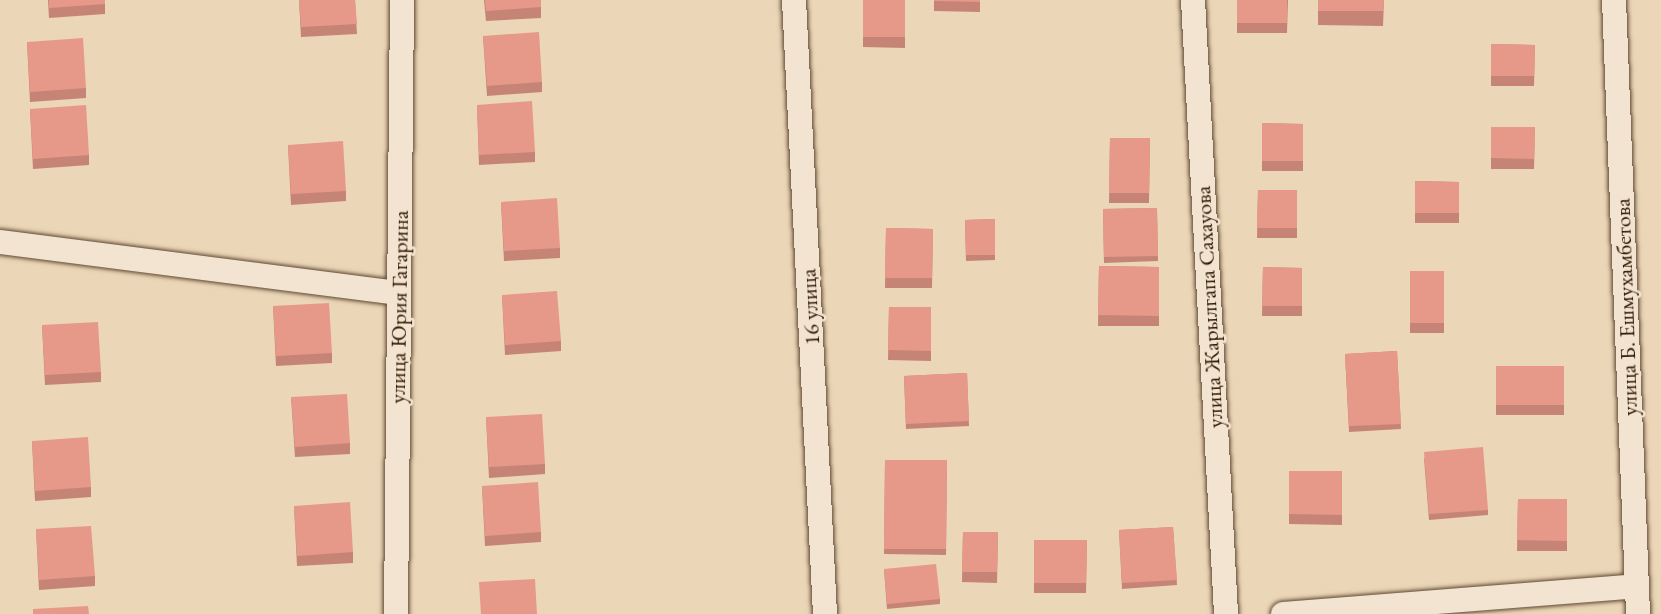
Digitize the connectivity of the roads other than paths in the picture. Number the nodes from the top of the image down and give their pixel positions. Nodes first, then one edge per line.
1 (402, 0) edge
2 (794, 0) edge
3 (1193, 0) edge
4 (1614, 0) edge
5 (0, 242) edge
6 (399, 293) junction
7 (1637, 586) junction
8 (396, 614) edge
9 (825, 614) edge
10 (1226, 614) edge
11 (1284, 614) edge
12 (1638, 614) edge

1 - 6 street, улица Юрия Гагарина
2 - 9 street, 16 улица
3 - 10 street, улица Жарылгапа Сахауова
4 - 7 street, улица Б. Ешмухамбетова
5 - 6 street
6 - 8 street, улица Юрия Гагарина
7 - 11 street
7 - 12 street, улица Б. Ешмухамбетова

